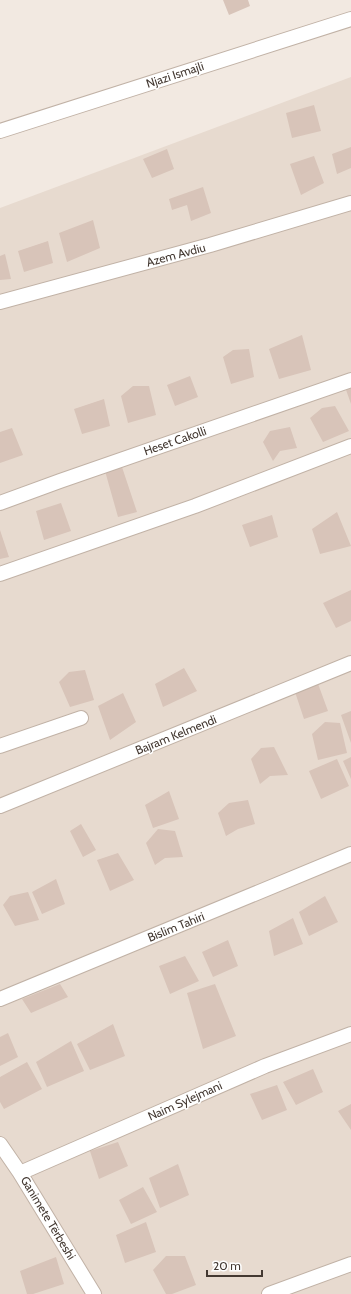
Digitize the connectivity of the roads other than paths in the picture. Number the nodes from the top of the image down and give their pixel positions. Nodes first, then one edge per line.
1 (351, 19) edge
2 (0, 131) edge
3 (351, 203) edge
4 (0, 302) edge
5 (351, 380) edge
6 (351, 446) edge
7 (0, 503) edge
8 (0, 574) edge
9 (351, 663) edge
10 (81, 718) dead end
11 (0, 746) edge
12 (0, 806) edge
13 (351, 854) edge
14 (0, 999) edge
15 (351, 1034) edge
16 (0, 1144) edge
17 (20, 1173) junction
18 (351, 1264) edge
19 (94, 1294) edge
20 (269, 1294) edge

1 - 2 street, Njazi Ismajli
3 - 4 street, Azem Avdiu
5 - 7 street, Heset Cakolli
6 - 8 street
9 - 12 street, Bajram Kelmendi
10 - 11 street
13 - 14 street, Bislim Tahiri
15 - 17 street, Naim Sylejmani
16 - 17 street, Ganimete Tërbeshi
17 - 19 street, Ganimete Tërbeshi
18 - 20 street

